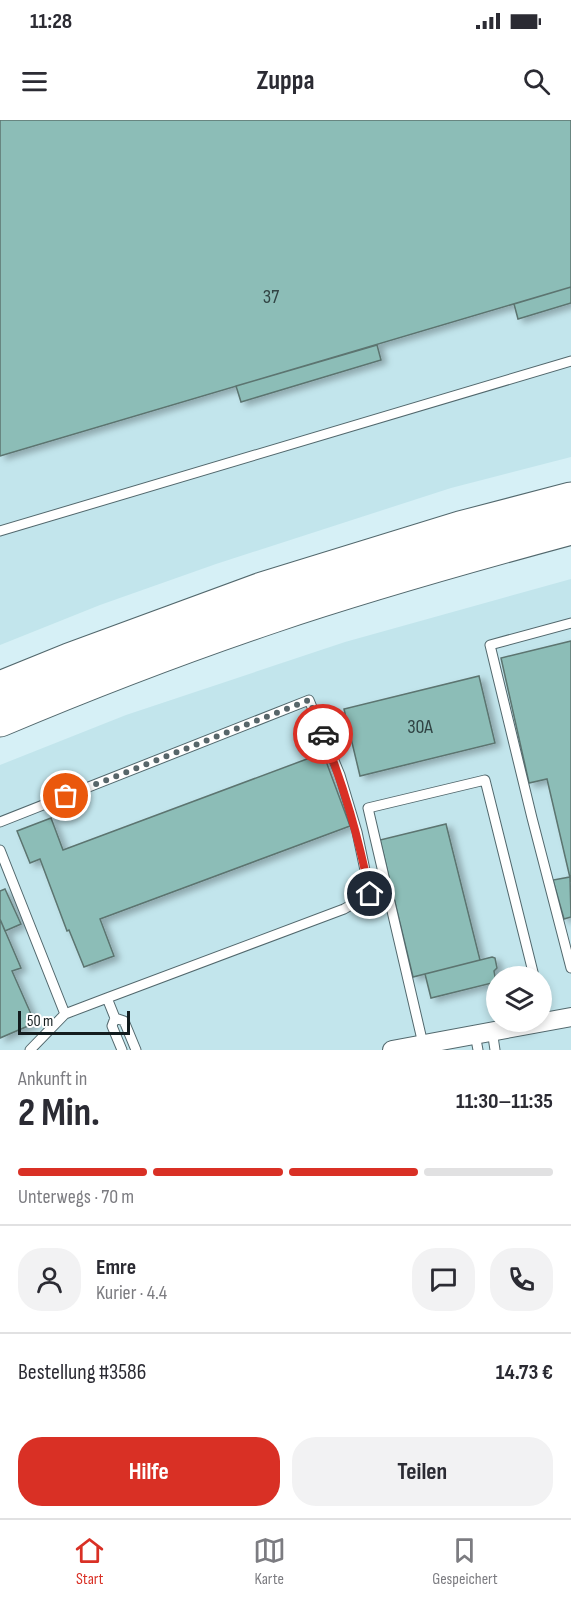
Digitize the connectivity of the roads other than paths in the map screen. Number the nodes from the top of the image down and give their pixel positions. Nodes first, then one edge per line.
1 (571, 361) edge
2 (571, 499) edge
3 (571, 528) edge
4 (0, 531) edge
5 (571, 623) edge
6 (0, 688) edge
7 (0, 720) edge
8 (0, 822) edge
9 (0, 850) edge
10 (532, 966) edge
11 (571, 968) edge
12 (107, 998) junction
13 (65, 1014) junction
14 (552, 1014) edge
15 (571, 1017) edge
16 (115, 1018) junction
17 (496, 1032) edge
18 (481, 1038) edge
19 (423, 1044) junction
20 (30, 1050) edge
21 (122, 1050) edge
22 (136, 1050) edge
23 (392, 1050) edge
24 (495, 1050) edge

1 - 4 lane
2 - 6 highway
3 - 7 highway
5 - 11 lane
8 - 12 lane
9 - 13 lane
10 - 19 lane
12 - 13 lane
12 - 16 lane
13 - 20 lane
14 - 15 street
16 - 21 lane
16 - 22 lane
17 - 18 street
18 - 19 street
18 - 24 lane
19 - 23 street

